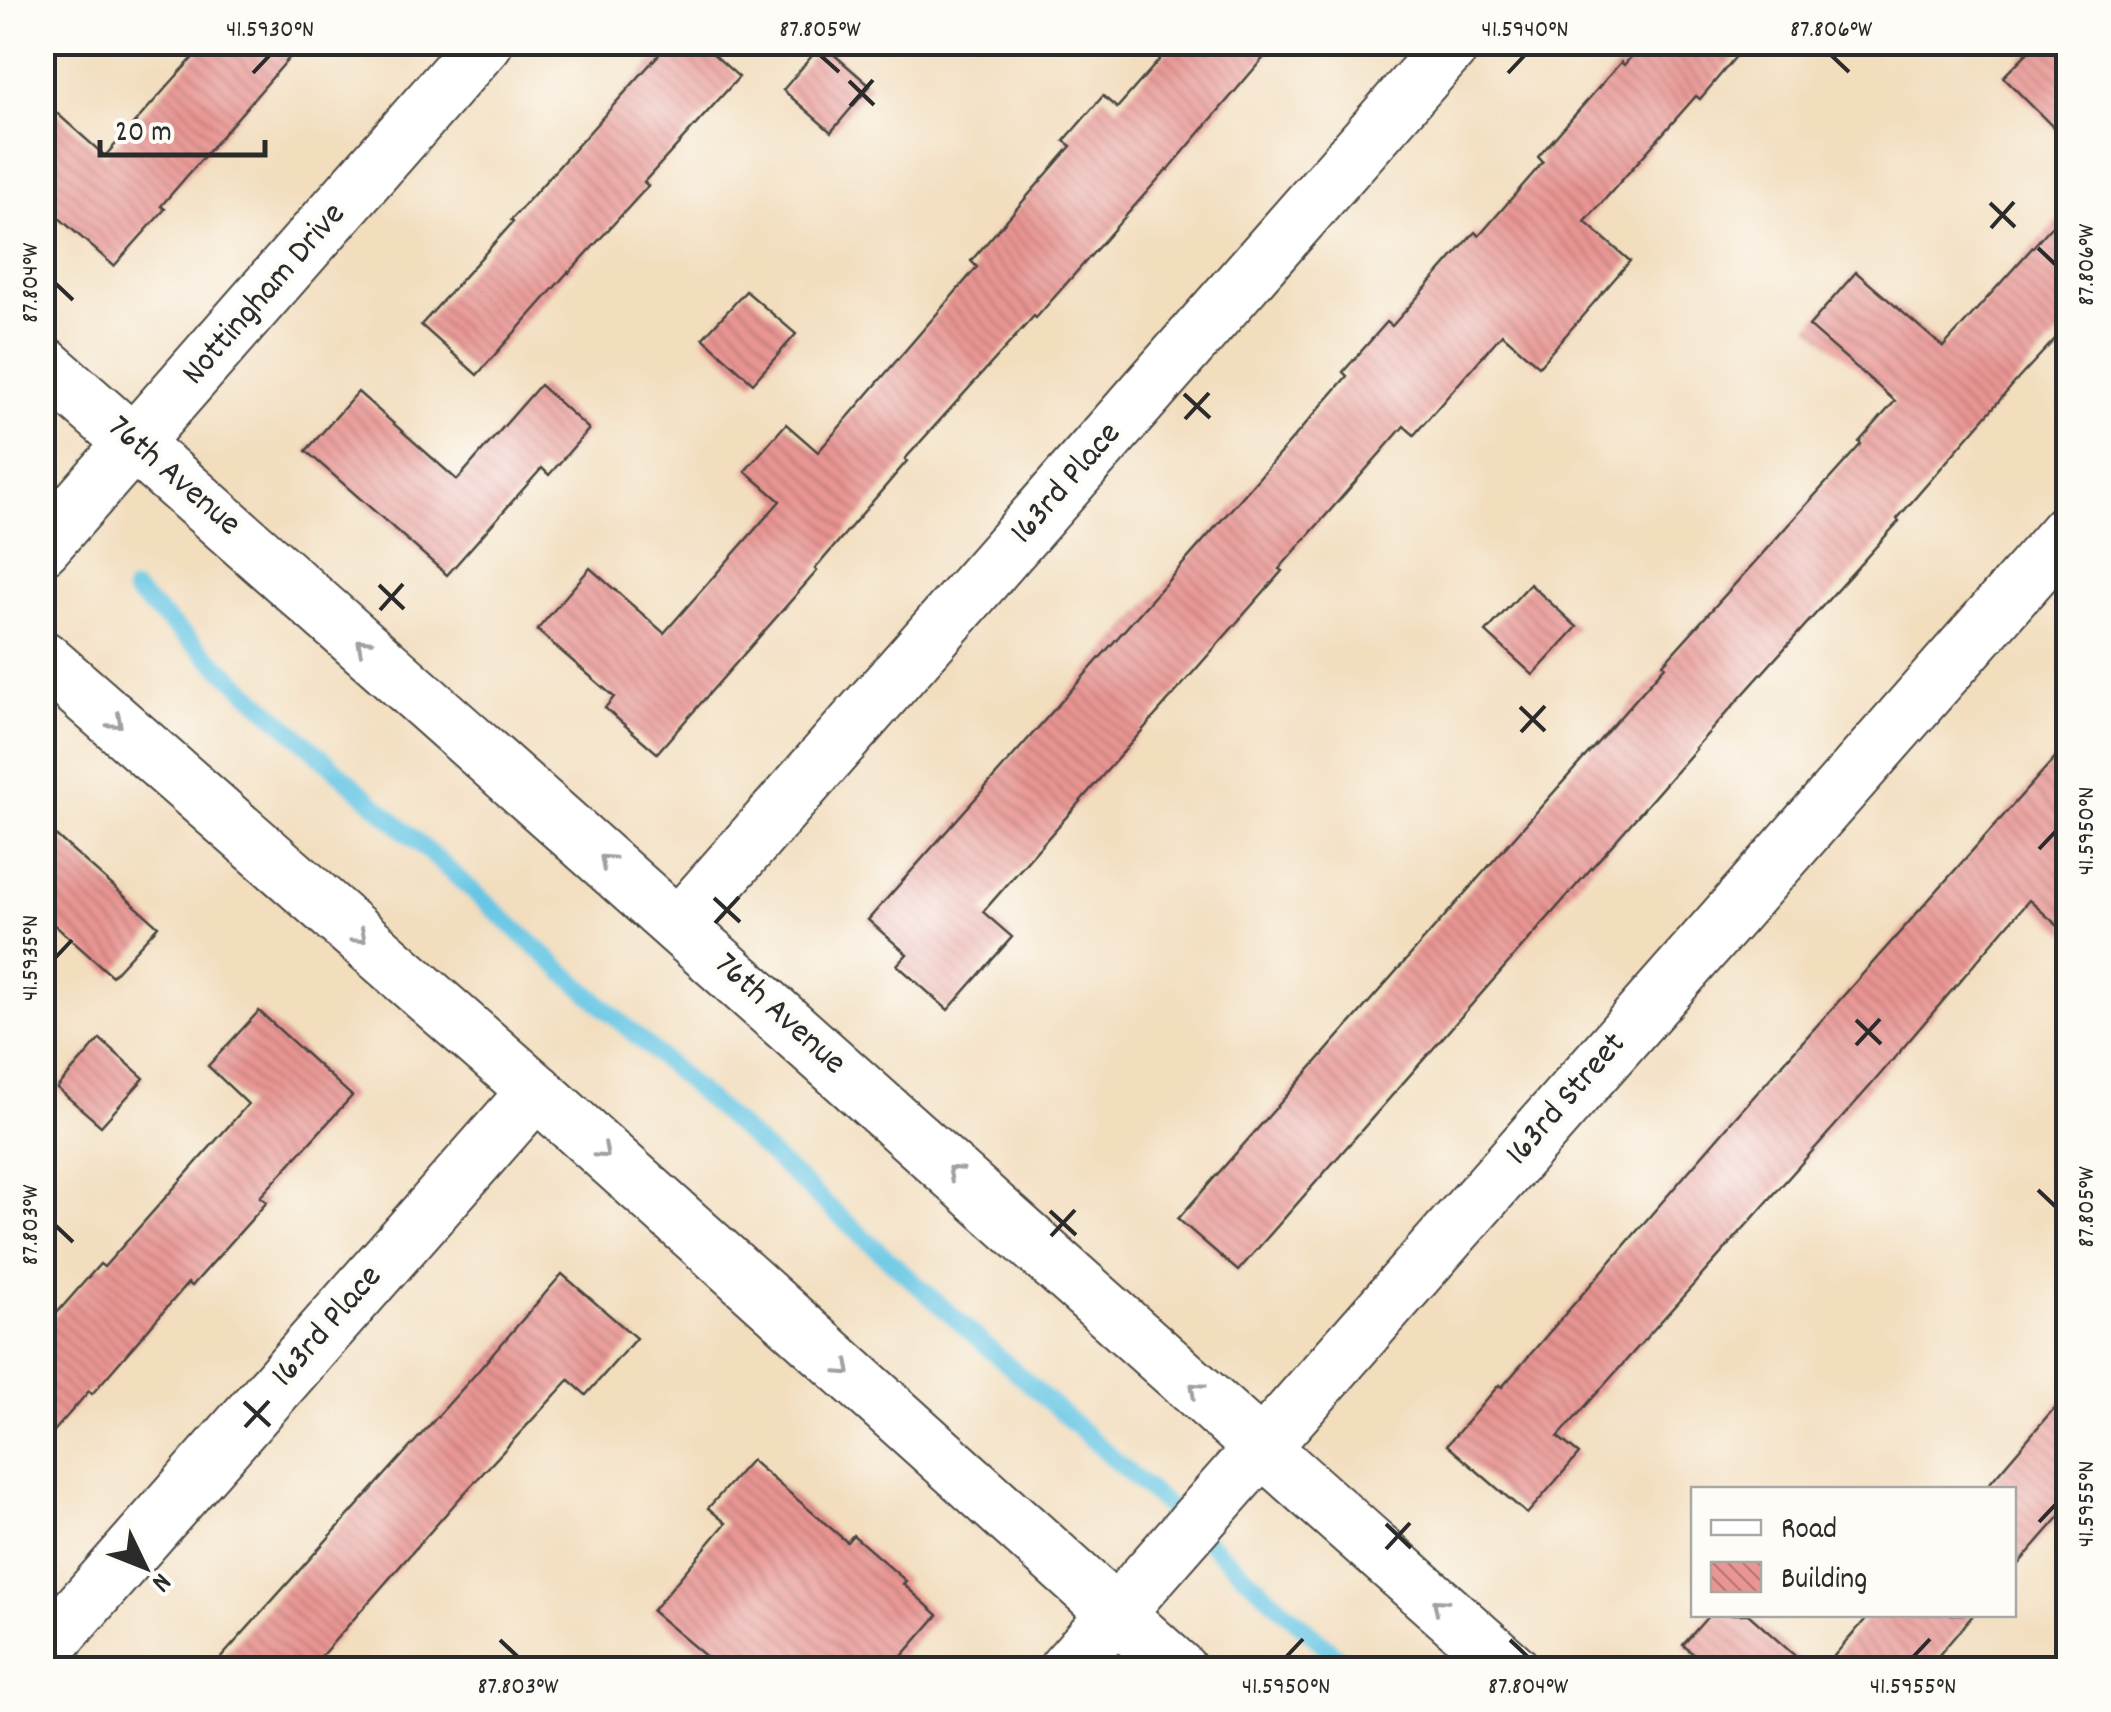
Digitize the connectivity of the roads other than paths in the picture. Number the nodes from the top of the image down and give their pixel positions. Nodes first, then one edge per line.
1 (486, 42) edge
2 (1454, 42) edge
3 (42, 363) edge
4 (135, 443) junction
5 (2068, 531) edge
6 (42, 547) edge
7 (42, 658) edge
8 (679, 926) junction
9 (536, 1091) junction
10 (1244, 1467) junction
11 (1115, 1613) junction
12 (42, 1654) edge
13 (1066, 1670) edge
14 (1179, 1670) edge
15 (1512, 1670) edge

1 - 4 street, Nottingham Drive
2 - 8 street, 163rd Place
3 - 4 street, 76th Avenue
4 - 6 street, Nottingham Drive
8 -> 4 street, 76th Avenue
5 - 10 street, 163rd Street
7 -> 9 street
10 -> 8 street, 76th Avenue
9 -> 11 street
9 - 12 street, 163rd Place
10 - 11 street, 163rd Street
15 -> 10 street, 76th Avenue
11 - 13 street, 163rd Street
11 - 14 street

